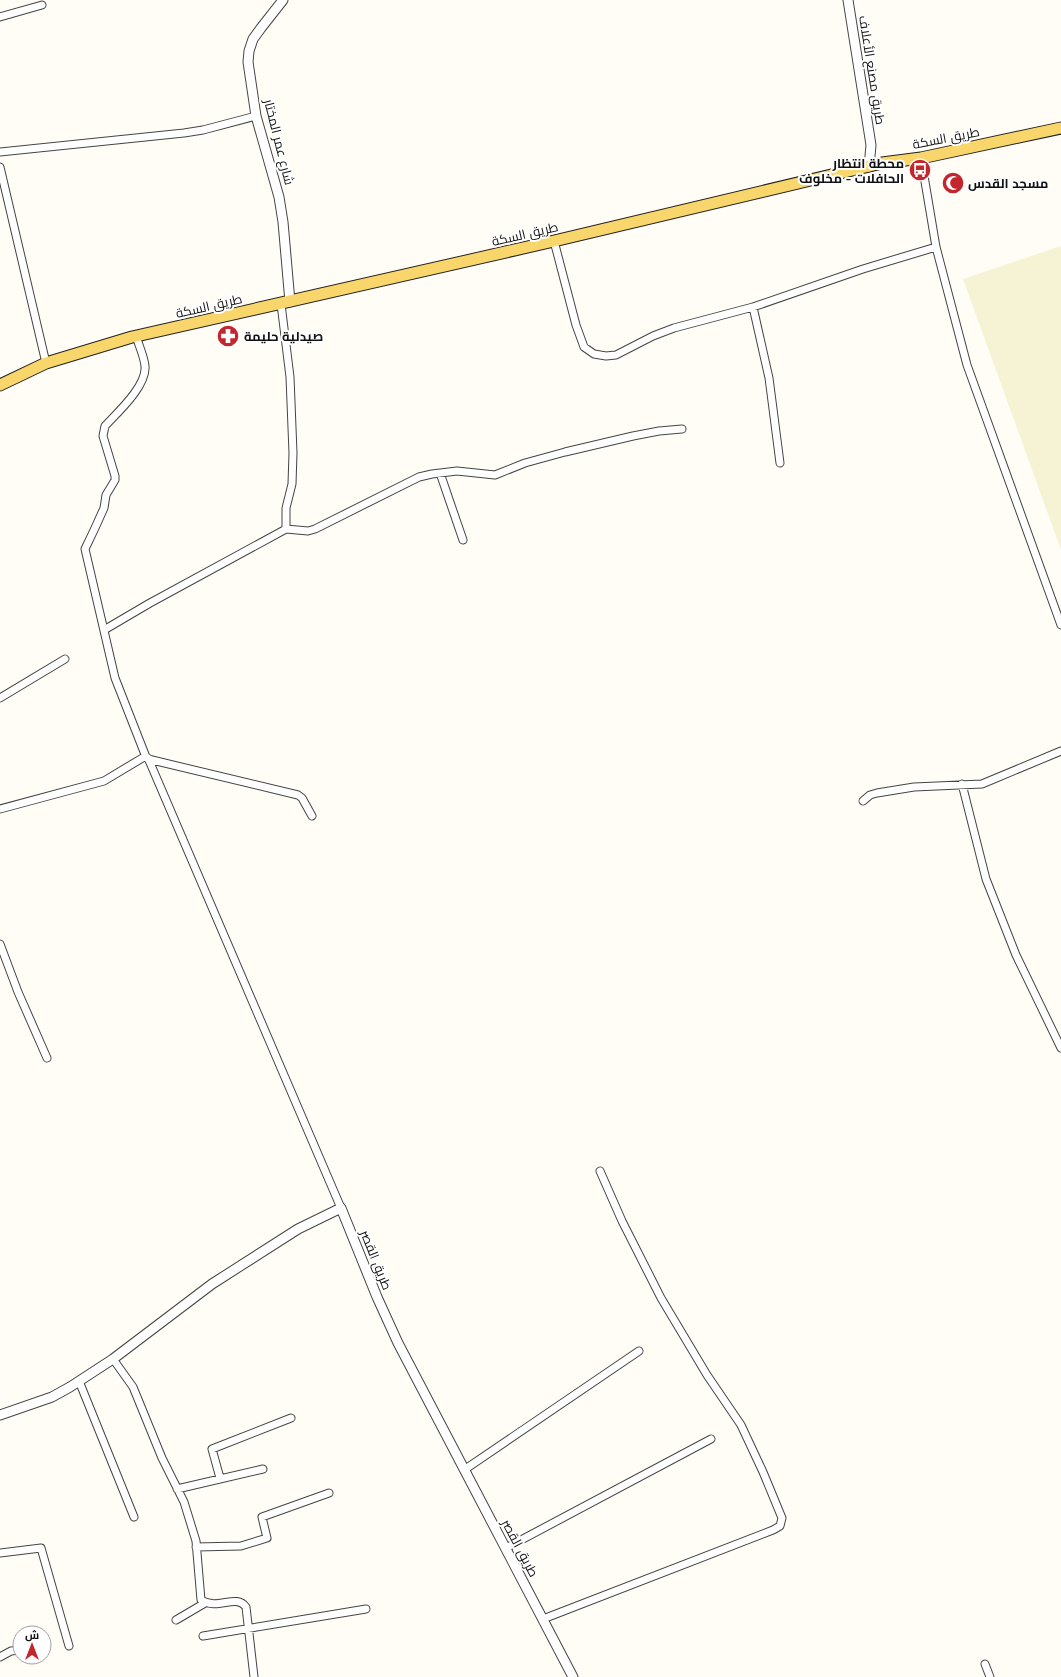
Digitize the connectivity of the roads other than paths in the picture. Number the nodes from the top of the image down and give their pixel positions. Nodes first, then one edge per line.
1 (283, 0) edge
2 (848, 0) edge
3 (42, 5) dead end
4 (0, 17) edge
5 (256, 116) junction
6 (1061, 128) edge
7 (871, 145) junction
8 (0, 152) edge
9 (921, 158) junction
10 (882, 163) junction
11 (0, 167) edge
12 (869, 167) junction
13 (554, 242) junction
14 (936, 247) junction
15 (285, 303) junction
16 (753, 307) junction
17 (136, 336) junction
18 (46, 363) junction
19 (0, 385) edge
20 (682, 429) dead end
21 (780, 463) dead end
22 (440, 473) junction
23 (286, 529) junction
24 (463, 540) dead end
25 (1061, 625) edge
26 (104, 630) junction
27 (65, 659) dead end
28 (0, 698) edge
29 (1061, 751) edge
30 (147, 758) junction
31 (962, 784) junction
32 (863, 801) dead end
33 (0, 809) edge
34 (312, 816) dead end
35 (0, 944) edge
36 (1061, 1048) edge
37 (47, 1058) dead end
38 (600, 1172) dead end
39 (341, 1208) junction
40 (639, 1351) dead end
41 (113, 1359) junction
42 (79, 1381) junction
43 (0, 1415) edge
44 (291, 1418) dead end
45 (711, 1439) dead end
46 (263, 1469) dead end
47 (464, 1470) junction
48 (220, 1478) junction
49 (177, 1489) junction
50 (330, 1493) dead end
51 (134, 1517) dead end
52 (196, 1547) junction
53 (506, 1548) junction
54 (0, 1553) edge
55 (206, 1603) junction
56 (366, 1609) dead end
57 (543, 1618) junction
58 (176, 1620) dead end
59 (248, 1629) junction
60 (203, 1636) dead end
61 (69, 1646) dead end
62 (12, 1651) edge
63 (0, 1657) edge
64 (985, 1664) dead end
65 (254, 1677) edge
66 (573, 1677) edge
67 (990, 1677) edge

1 - 5 street, شارع عمر المختار
2 - 7 street, طريق مصنع الأعلاف
3 - 4 street
5 - 8 street
5 - 15 street, شارع عمر المختار
6 - 9 main road, طريق السكة
7 - 10 street, طريق مصنع الأعلاف
7 - 12 street, طريق مصنع الأعلاف
9 - 10 main road, طريق السكة
9 - 14 street
10 - 12 main road, طريق السكة
11 - 18 street
12 - 13 main road, طريق السكة
13 - 15 main road, طريق السكة
13 - 16 street
14 - 16 street
14 - 25 street
15 - 17 main road, طريق السكة
15 - 23 street
16 - 21 street
17 - 18 main road, طريق السكة
17 - 26 street
18 - 19 main road, طريق السكة
20 - 22 street
22 - 23 street
22 - 24 street
23 - 26 street
26 - 30 street
27 - 28 street
29 - 31 street
30 - 33 street
30 - 34 street
30 - 39 street
31 - 32 street
31 - 36 street
35 - 37 street
38 - 57 street
39 - 41 street
39 - 47 street, طريق القصر
40 - 47 street
41 - 42 street
41 - 49 street
42 - 43 street
42 - 51 street
44 - 48 street
45 - 53 street
46 - 48 street
47 - 53 street, طريق القصر
48 - 49 street
49 - 52 street
50 - 52 street
52 - 55 street
53 - 57 street, طريق القصر
54 - 61 street
55 - 58 street
55 - 59 street
56 - 59 street
57 - 66 street, طريق القصر
59 - 60 street
59 - 65 street
62 - 63 street
64 - 67 street

